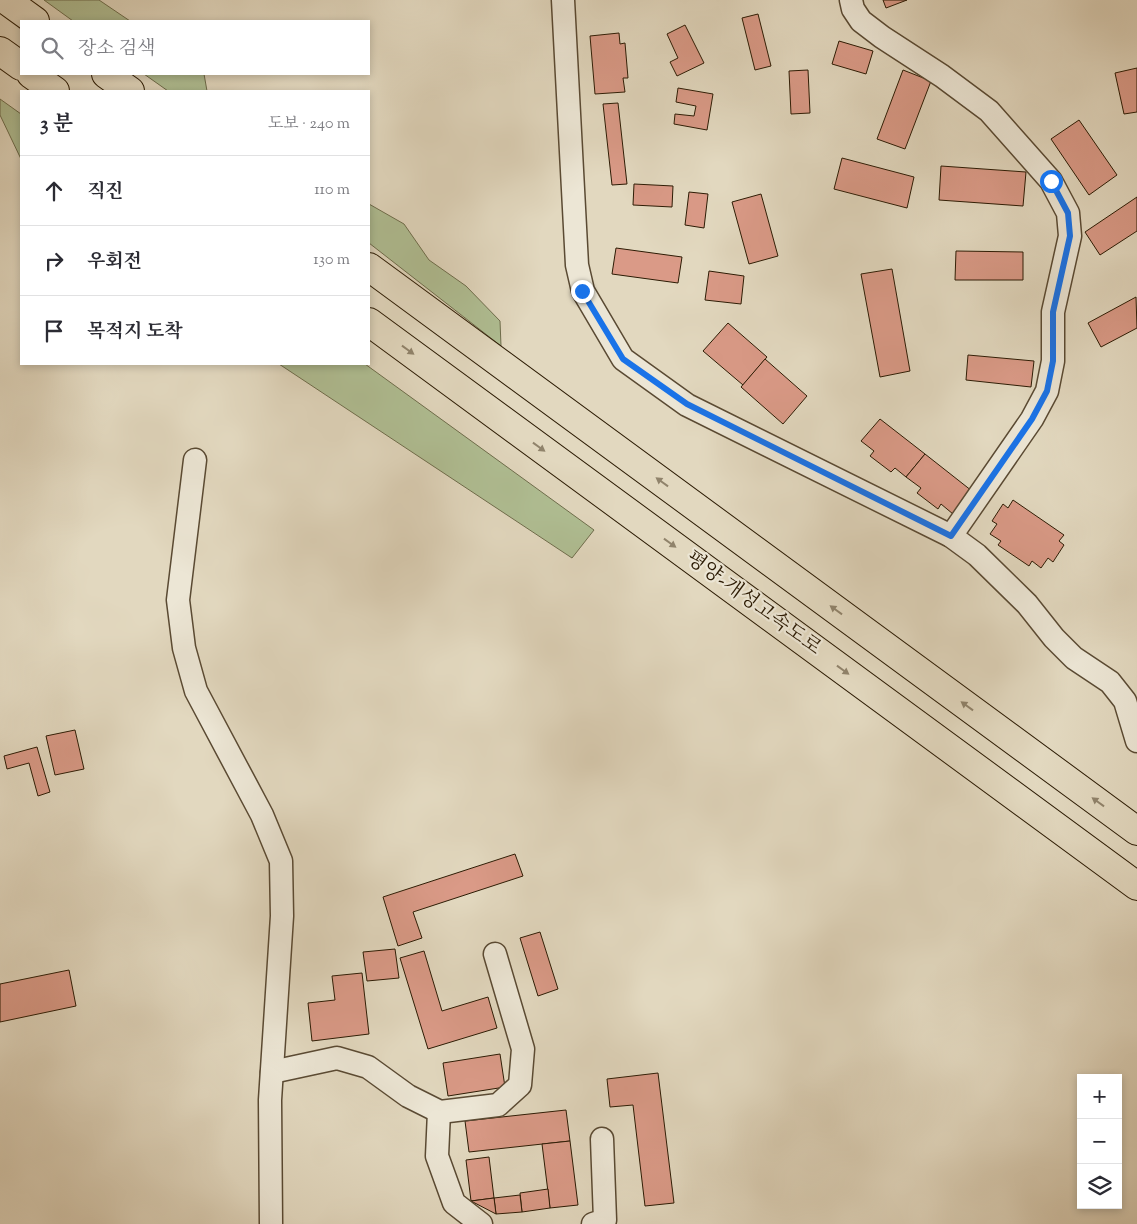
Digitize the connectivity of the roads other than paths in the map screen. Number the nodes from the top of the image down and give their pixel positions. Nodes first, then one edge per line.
1 (6, 0) edge
2 (563, 0) edge
3 (851, 0) edge
4 (34, 20) edge
5 (0, 51) edge
6 (20, 65) edge
7 (33, 75) edge
8 (107, 75) edge
9 (54, 90) edge
10 (129, 90) edge
11 (370, 268) edge
12 (370, 323) edge
13 (195, 460) dead end
14 (951, 536) junction
15 (1137, 742) edge
16 (1137, 831) edge
17 (1137, 886) edge
18 (495, 954) dead end
19 (272, 1072) junction
20 (439, 1112) junction
21 (602, 1139) dead end
22 (270, 1224) edge
23 (481, 1224) edge
24 (593, 1224) edge

1 - 4 highway
2 - 14 street
3 - 14 street
5 - 6 highway
7 - 9 highway
8 - 10 highway
16 -> 11 highway
12 -> 17 highway, 평양-개성고속도로
13 - 19 street
14 - 15 street
18 - 20 street
19 - 20 street
19 - 22 street
20 - 23 street
21 - 24 street

